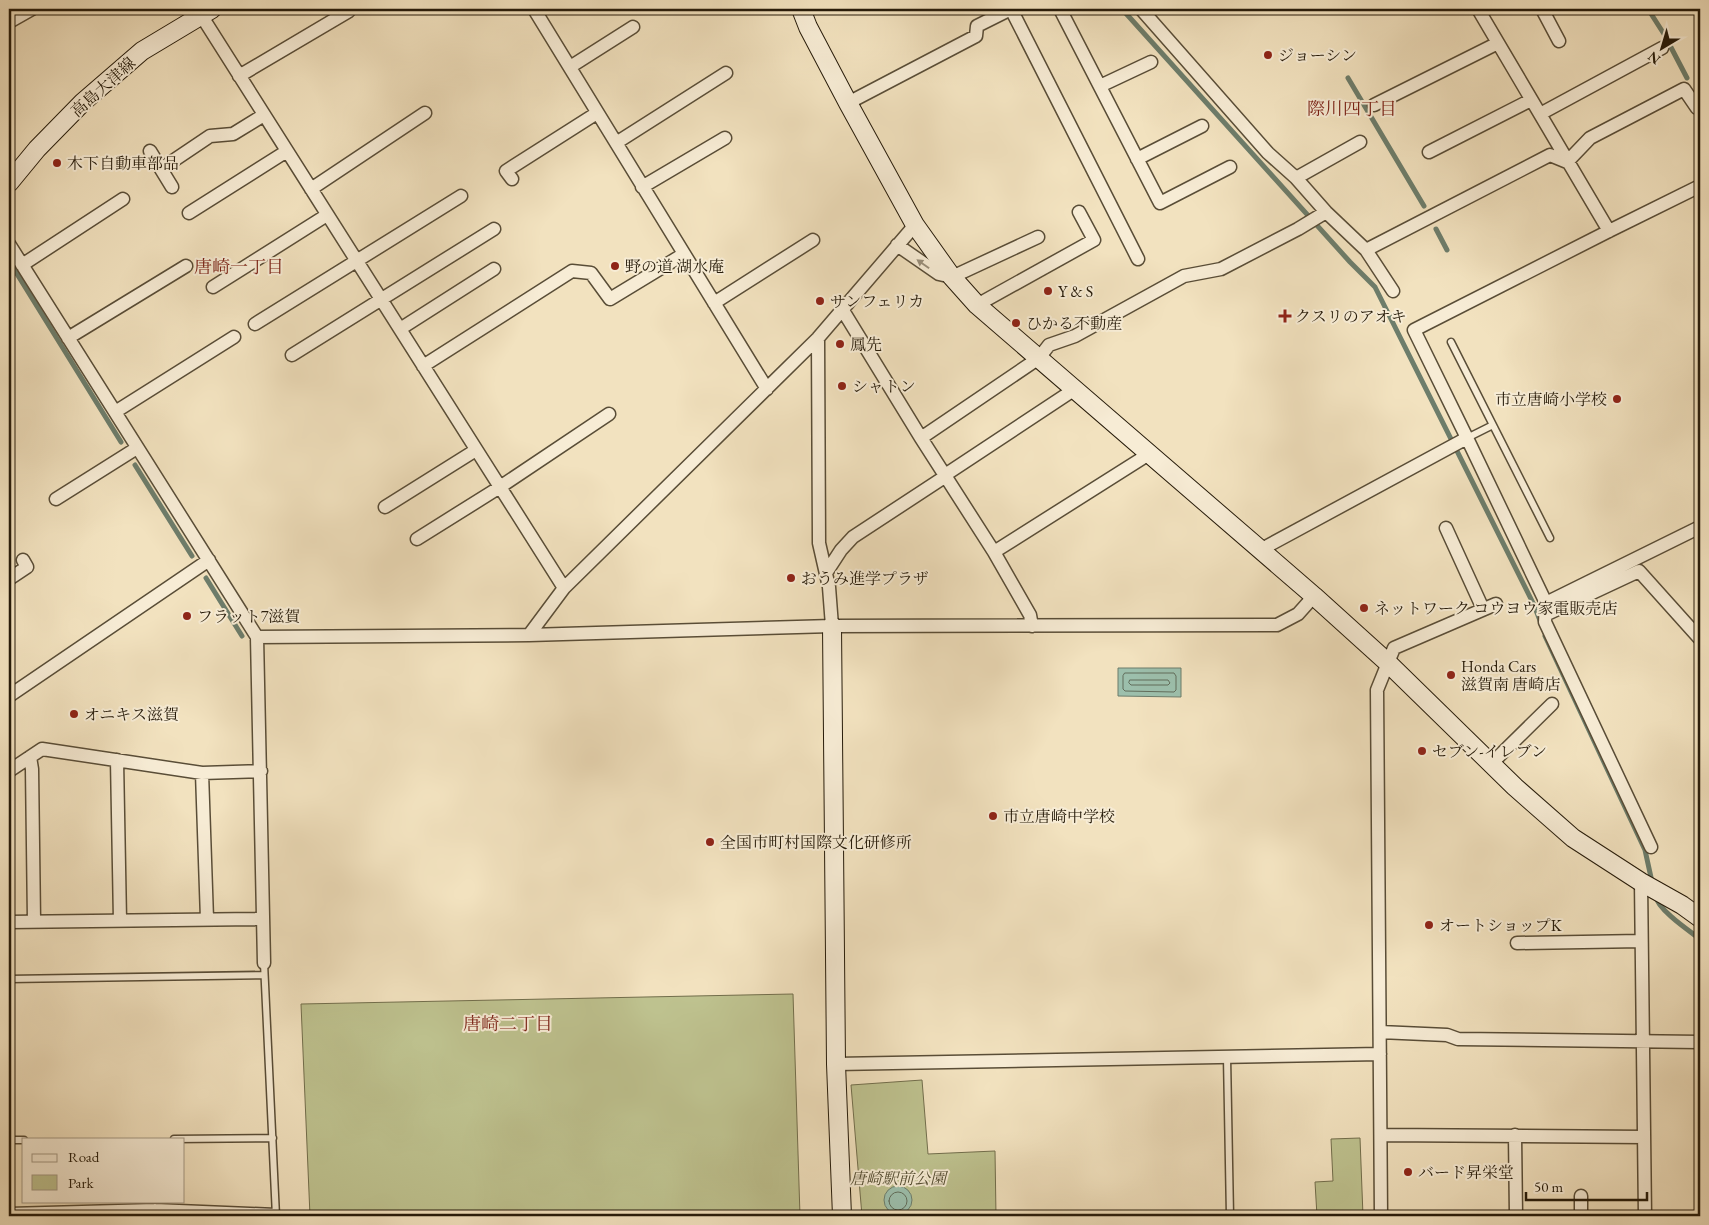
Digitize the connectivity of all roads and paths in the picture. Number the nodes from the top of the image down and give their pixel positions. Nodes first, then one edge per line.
1 (32, 9) edge
2 (534, 9) edge
3 (801, 9) edge
4 (1011, 9) edge
5 (1060, 9) edge
6 (1141, 9) edge
7 (1478, 9) edge
8 (1542, 9) edge
9 (349, 11) dead end
10 (206, 12) edge
11 (9, 22) edge
12 (633, 27) dead end
13 (1559, 41) dead end
14 (1498, 43) junction
15 (1662, 48) dead end
16 (1151, 62) dead end
17 (570, 68) junction
18 (726, 73) dead end
19 (239, 76) junction
20 (1100, 86) junction
21 (1531, 100) junction
22 (848, 103) junction
23 (1374, 105) dead end
24 (1696, 108) dead end
25 (597, 112) junction
26 (425, 113) dead end
27 (1540, 114) junction
28 (264, 115) junction
29 (1202, 126) dead end
30 (725, 138) dead end
31 (616, 142) junction
32 (1360, 142) dead end
33 (150, 151) dead end
34 (287, 151) junction
35 (1430, 152) dead end
36 (1137, 159) junction
37 (1567, 162) junction
38 (1230, 167) dead end
39 (161, 168) junction
40 (1296, 178) junction
41 (512, 179) dead end
42 (9, 183) edge
43 (1700, 186) edge
44 (172, 187) dead end
45 (642, 187) junction
46 (311, 189) junction
47 (461, 196) dead end
48 (123, 199) dead end
49 (1079, 212) dead end
50 (189, 213) dead end
51 (1324, 213) junction
52 (328, 215) junction
53 (915, 225) junction
54 (494, 229) dead end
55 (1609, 231) junction
56 (1038, 237) dead end
57 (813, 240) dead end
58 (9, 244) edge
59 (897, 245) junction
60 (1366, 250) junction
61 (684, 254) junction
62 (1138, 259) dead end
63 (356, 261) junction
64 (22, 265) junction
65 (186, 266) dead end
66 (494, 269) dead end
67 (952, 277) junction
68 (213, 287) dead end
69 (1394, 291) dead end
70 (382, 300) junction
71 (714, 303) junction
72 (977, 305) junction
73 (842, 309) junction
74 (255, 324) dead end
75 (400, 329) junction
76 (68, 338) junction
77 (234, 338) dead end
78 (818, 338) junction
79 (1451, 342) dead end
80 (292, 355) dead end
81 (1039, 358) junction
82 (423, 366) junction
83 (767, 389) junction
84 (1075, 389) junction
85 (115, 412) junction
86 (609, 414) dead end
87 (1493, 425) junction
88 (921, 438) junction
89 (1465, 439) junction
90 (138, 448) junction
91 (476, 450) junction
92 (1149, 454) junction
93 (946, 475) junction
94 (500, 487) junction
95 (56, 499) dead end
96 (385, 507) dead end
97 (1700, 527) edge
98 (1446, 528) dead end
99 (1550, 538) dead end
100 (417, 539) dead end
101 (1260, 550) junction
102 (994, 552) junction
103 (23, 560) dead end
104 (209, 560) junction
105 (1629, 562) junction
106 (1639, 571) junction
107 (826, 573) junction
108 (9, 579) edge
109 (564, 588) junction
110 (1314, 596) junction
111 (1496, 604) dead end
112 (1483, 609) junction
113 (1546, 609) junction
114 (832, 626) junction
115 (1032, 626) junction
116 (529, 635) junction
117 (257, 637) junction
118 (1700, 640) edge
119 (1387, 662) junction
120 (9, 696) edge
121 (1552, 704) dead end
122 (30, 757) junction
123 (117, 760) junction
124 (1491, 764) junction
125 (9, 771) edge
126 (261, 771) junction
127 (202, 773) junction
128 (1651, 848) dead end
129 (1641, 883) junction
130 (1700, 918) edge
131 (207, 919) junction
132 (262, 919) junction
133 (120, 920) junction
134 (34, 921) junction
135 (9, 922) edge
136 (1641, 941) junction
137 (1517, 942) dead end
138 (264, 969) junction
139 (9, 979) edge
140 (1380, 1032) junction
141 (1643, 1041) junction
142 (1700, 1042) edge
143 (1380, 1054) junction
144 (1227, 1057) junction
145 (836, 1064) junction
146 (1381, 1135) junction
147 (1515, 1135) junction
148 (1644, 1137) junction
149 (273, 1138) junction
150 (185, 1139) edge
151 (9, 1140) edge
152 (22, 1140) edge
153 (1581, 1196) dead end
154 (155, 1207) junction
155 (9, 1210) edge
156 (276, 1214) edge
157 (154, 1216) edge
158 (842, 1216) edge
159 (1230, 1216) edge
160 (1381, 1216) edge
161 (1516, 1216) edge
162 (1581, 1216) edge
163 (1645, 1216) edge

1 - 11 street
2 - 17 street
3 - 22 street
4 - 22 street
4 - 62 street
5 - 20 street
6 - 40 street
7 - 14 street
8 - 13 street
9 - 19 street
10 - 19 street
10 - 42 street, 高島大津線
12 - 17 street
14 - 21 street
14 - 23 street
15 - 27 street
16 - 20 street
17 - 25 street
18 - 31 street
19 - 28 street
20 - 36 street
21 - 27 street
21 - 35 street
22 - 53 street
24 - 37 street
25 - 31 street
25 - 41 street
26 - 46 street
27 - 37 street
28 - 34 street
28 - 39 street
29 - 36 street
30 - 45 street
31 - 45 street
32 - 40 street
33 - 39 street
34 - 46 street
34 - 50 street
36 - 38 street
37 - 55 street
37 - 60 street
39 - 44 street
40 - 51 street
43 - 55 street
45 - 61 street
46 - 52 street
47 - 63 street
48 - 64 street
49 - 72 street
51 - 60 street
51 - 81 street
52 - 63 street
52 - 68 street
53 - 59 street
53 - 67 street
54 - 70 street
55 - 89 street
56 - 67 street
57 - 71 street
58 - 64 street
67 -> 59 street
59 - 73 street
60 - 69 street
61 - 71 street
61 - 82 street
63 - 70 street
63 - 74 street
64 - 76 street
65 - 76 street
66 - 75 street
67 - 72 street
70 - 75 street
70 - 80 street
71 - 83 street
72 - 81 street
73 - 78 street
73 - 88 street
75 - 82 street
76 - 85 street
77 - 85 street
78 - 83 street
78 - 107 street
79 - 87 lane
81 - 84 street
81 - 88 street
82 - 91 street
83 - 109 street
84 - 92 street
84 - 93 street
85 - 90 street
86 - 94 street
87 - 89 lane
87 - 99 lane
88 - 93 street
89 - 101 street
89 - 113 street
90 - 95 street
90 - 104 street
91 - 94 street
91 - 96 street
92 - 101 street
92 - 102 street
93 - 102 street
93 - 107 street
94 - 100 street
94 - 109 street
97 - 105 street
98 - 112 street
101 - 110 street
102 - 115 street
103 - 108 street
104 - 117 street
104 - 120 street
105 - 106 street
105 - 113 street
106 - 113 street
106 - 118 street
107 - 114 street
109 - 116 street
110 - 115 street
110 - 119 street
111 - 112 street
112 - 119 street
113 - 128 street
114 - 115 street
114 - 116 street
114 - 145 street
116 - 117 street
117 - 126 street
119 - 124 street
119 - 140 street
121 - 124 street
122 - 123 street
122 - 125 street
122 - 134 street
123 - 127 street
123 - 133 street
124 - 129 street
126 - 127 street
126 - 132 street
127 - 131 street
129 - 130 street
129 - 136 street
131 - 132 street
131 - 133 street
132 - 138 street
133 - 134 street
134 - 135 street
136 - 137 street
136 - 141 street
138 - 139 lane
138 - 149 lane
140 - 141 street
140 - 143 street
141 - 142 street
141 - 148 street
143 - 144 street
143 - 146 street
144 - 145 street
144 - 159 lane
145 - 158 street
146 - 147 street
146 - 160 street
147 - 148 street
147 - 161 street
148 - 163 street
149 - 150 lane
149 - 156 lane
151 - 152 lane
153 - 162 street
154 - 155 lane
154 - 156 lane
154 - 157 lane

